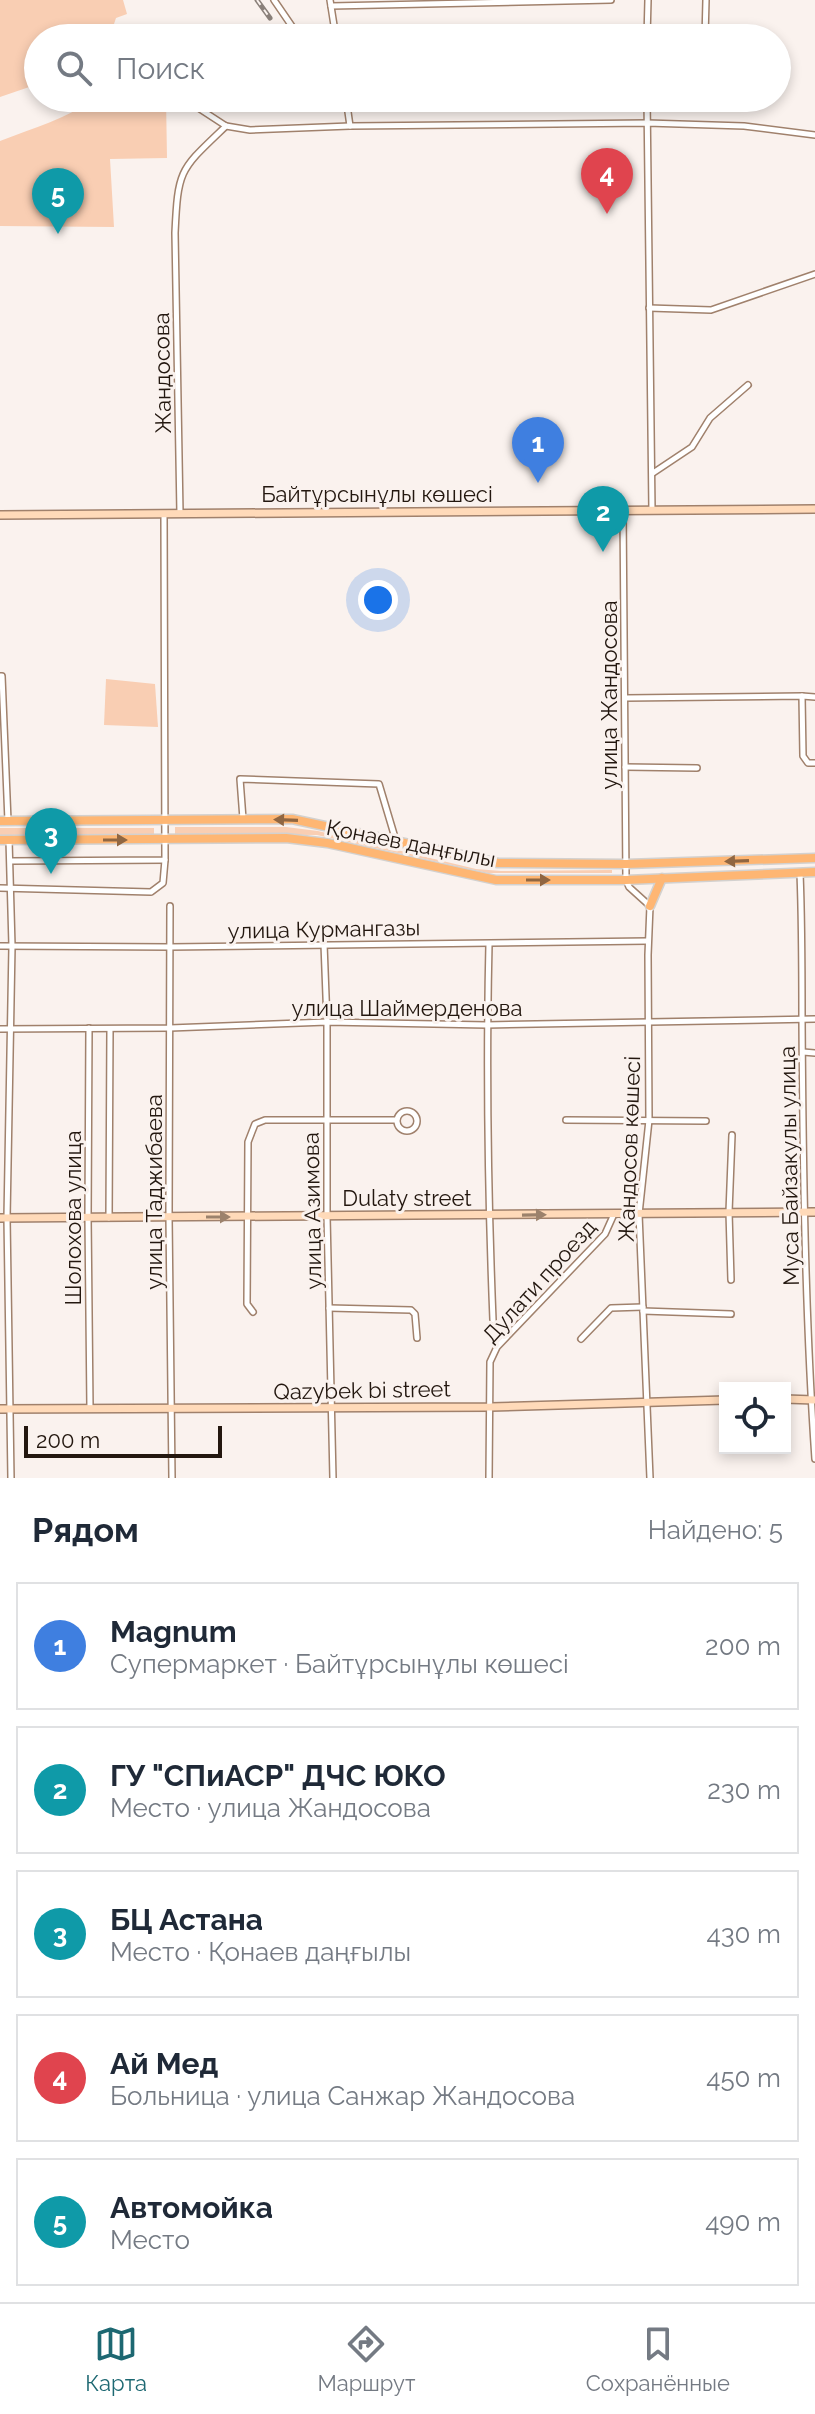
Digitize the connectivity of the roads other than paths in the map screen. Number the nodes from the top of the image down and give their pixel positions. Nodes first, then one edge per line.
1 (274, 0) edge
2 (611, 0) edge
3 (648, 0) edge
4 (706, 0) edge
5 (331, 3) edge
6 (290, 24) edge
7 (334, 24) edge
8 (647, 24) edge
9 (705, 24) edge
10 (204, 112) edge
11 (348, 112) edge
12 (647, 112) edge
13 (647, 123) junction
14 (226, 126) junction
15 (350, 126) junction
16 (815, 135) edge
17 (815, 274) edge
18 (649, 308) junction
19 (748, 385) dead end
20 (652, 473) junction
21 (815, 509) edge
22 (623, 510) junction
23 (652, 510) junction
24 (180, 513) junction
25 (164, 514) junction
26 (0, 515) edge
27 (0, 676) edge
28 (802, 696) junction
29 (815, 697) edge
30 (625, 698) junction
31 (815, 763) edge
32 (625, 767) junction
33 (697, 768) dead end
34 (165, 819) junction
35 (243, 820) junction
36 (4, 821) edge
37 (166, 839) junction
38 (4, 840) edge
39 (396, 841) junction
40 (815, 858) edge
41 (165, 860) junction
42 (11, 861) junction
43 (626, 864) junction
44 (800, 872) junction
45 (815, 872) edge
46 (662, 878) junction
47 (626, 880) junction
48 (0, 888) edge
49 (9, 888) junction
50 (170, 906) dead end
51 (650, 906) junction
52 (648, 941) junction
53 (324, 944) junction
54 (489, 944) junction
55 (0, 946) edge
56 (12, 946) junction
57 (170, 947) junction
58 (802, 1019) junction
59 (815, 1019) edge
60 (648, 1021) junction
61 (327, 1022) junction
62 (487, 1025) junction
63 (89, 1028) junction
64 (170, 1028) junction
65 (0, 1029) edge
66 (10, 1029) junction
67 (110, 1029) junction
68 (803, 1052) junction
69 (815, 1053) edge
70 (327, 1120) junction
71 (396, 1120) junction
72 (566, 1120) dead end
73 (649, 1120) junction
74 (706, 1121) dead end
75 (732, 1135) dead end
76 (729, 1212) junction
77 (810, 1212) edge
78 (614, 1214) junction
79 (639, 1214) junction
80 (327, 1216) junction
81 (489, 1216) junction
82 (88, 1217) junction
83 (169, 1217) junction
84 (247, 1217) junction
85 (4, 1218) edge
86 (109, 1218) junction
87 (731, 1280) dead end
88 (329, 1308) junction
89 (643, 1309) junction
90 (253, 1312) dead end
91 (731, 1314) dead end
92 (493, 1320) dead end
93 (417, 1338) dead end
94 (581, 1339) dead end
95 (791, 1399) edge
96 (719, 1400) edge
97 (813, 1400) edge
98 (646, 1401) junction
99 (491, 1407) junction
100 (90, 1408) junction
101 (332, 1408) junction
102 (5, 1409) edge
103 (172, 1409) junction
104 (815, 1459) edge
105 (11, 1478) edge
106 (172, 1478) edge
107 (333, 1478) edge
108 (489, 1478) edge
109 (650, 1478) edge

1 - 6 street
2 - 5 street
3 - 8 street
4 - 9 street
5 - 7 street
10 - 14 street
11 - 15 street
12 - 13 street
13 - 15 street
13 - 16 street
13 - 18 street
14 - 15 street
14 - 24 street, Жандосова
17 - 18 street
18 - 20 street
19 - 20 street
20 - 23 street
21 - 23 main road, Байтұрсынұлы көшесі
22 - 23 main road, Байтұрсынұлы көшесі
22 - 24 main road, Байтұрсынұлы көшесі
22 - 30 street, улица Жандосова
24 - 25 main road, Байтұрсынұлы көшесі
25 - 26 main road, Байтұрсынұлы көшесі
25 - 34 street
27 - 36 street
28 - 29 street
28 - 30 street
28 - 31 street
30 - 32 street, улица Жандосова
32 - 33 street
32 - 43 street, улица Жандосова
34 - 35 main road, Қонаев даңғылы
34 - 36 main road, Қонаев даңғылы
34 - 37 street
39 -> 35 main road, Қонаев даңғылы
35 - 39 street
38 -> 37 main road, Қонаев даңғылы
37 - 41 street
37 -> 47 main road, Қонаев даңғылы
38 - 42 street
39 - 43 main road, Қонаев даңғылы
40 -> 43 main road, Қонаев даңғылы
41 - 42 street
41 - 49 street
42 - 49 street
43 - 47 street, улица Жандосова
44 - 45 main road, Қонаев даңғылы
44 - 46 main road, Қонаев даңғылы
44 - 58 street, Муса Байзакулы улица
46 - 47 main road, Қонаев даңғылы
46 - 51 main road
47 - 51 street
48 - 49 street
49 - 56 street
50 - 57 street, улица Таджибаева
51 - 52 street, Жандосов көшесі
52 - 54 street, улица Курмангазы
52 - 60 street, Жандосов көшесі
53 - 54 street, улица Курмангазы
53 - 57 street, улица Курмангазы
53 - 61 street, улица Азимова
54 - 62 street
55 - 56 street, улица Курмангазы
56 - 57 street, улица Курмангазы
56 - 66 street
57 - 64 street, улица Таджибаева
58 - 59 street, улица Шаймерденова
58 - 60 street, улица Шаймерденова
58 - 68 street, Муса Байзакулы улица
60 - 62 street, улица Шаймерденова
60 - 73 street, Жандосов көшесі
61 - 62 street, улица Шаймерденова
61 - 64 street, улица Шаймерденова
61 - 70 street, улица Азимова
62 - 81 street
63 - 66 street, улица Шаймерденова
63 - 67 street, улица Шаймерденова
63 - 82 street, Шолохова улица
64 - 67 street, улица Шаймерденова
64 - 83 street, улица Таджибаева
65 - 66 street, улица Шаймерденова
66 - 85 street
67 - 86 street, Шолохова улица
68 - 69 street
68 - 77 street, Муса Байзакулы улица
70 - 71 street
70 - 80 street, улица Азимова
70 - 84 street
71 - 71 street
72 - 73 street
73 - 74 street
73 - 79 street, Жандосов көшесі
75 - 76 street
76 - 77 main road, Dulaty street
76 - 79 main road, Dulaty street
76 - 87 street
77 - 97 street, Муса Байзакулы улица
78 - 79 main road, Dulaty street
81 -> 78 main road, Dulaty street
78 - 99 street, Дулати проезд
79 - 89 street, Жандосов көшесі
80 - 81 main road, Dulaty street
80 - 84 main road, Dulaty street
80 - 88 street, улица Азимова
81 - 92 street
82 - 85 main road, Dulaty street
82 - 86 main road, Dulaty street
82 - 100 street, Шолохова улица
83 -> 84 main road, Dulaty street
83 - 86 main road, Dulaty street
83 - 103 street, улица Таджибаева
84 - 90 street
85 - 102 street
88 - 93 street
88 - 101 street, улица Азимова
89 - 91 street
89 - 94 street
89 - 98 street, Жандосов көшесі
95 - 97 main road
96 - 98 main road, Qazybek bi street
97 - 104 street, Муса Байзакулы улица
98 - 99 main road, Qazybek bi street
98 - 109 street, Жандосов көшесі
99 - 101 main road, Qazybek bi street
99 - 108 street
100 - 102 main road, Qazybek bi street
100 - 103 main road, Qazybek bi street
101 - 103 main road, Qazybek bi street
101 - 107 street, улица Азимова
102 - 105 street
103 - 106 street, улица Таджибаева

